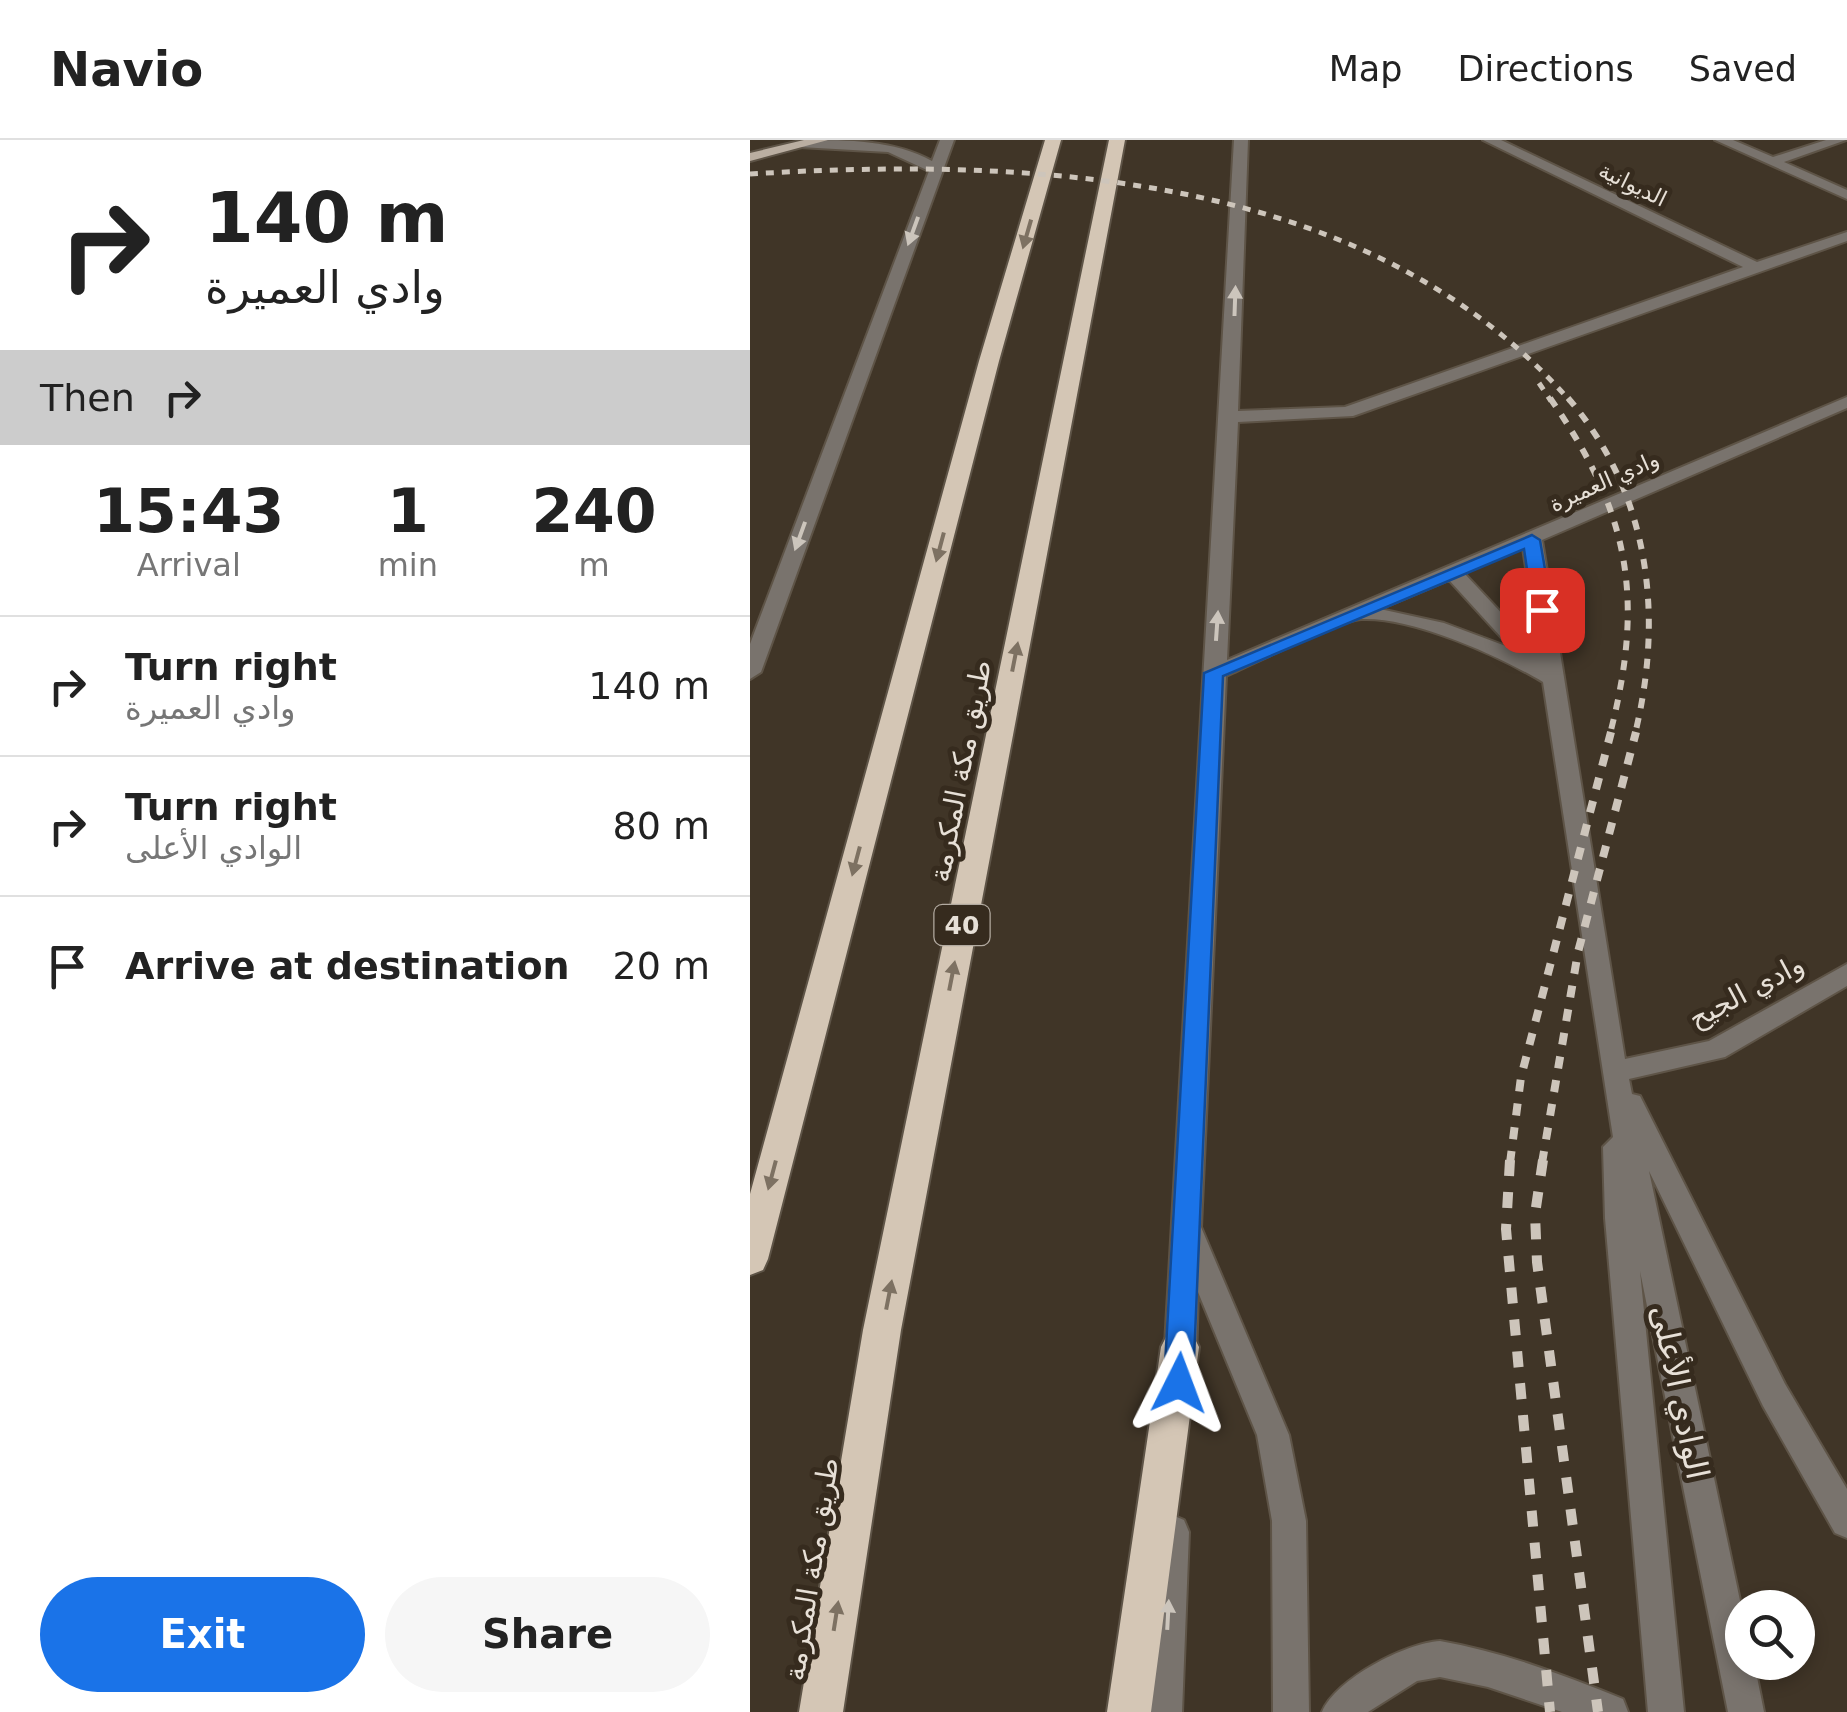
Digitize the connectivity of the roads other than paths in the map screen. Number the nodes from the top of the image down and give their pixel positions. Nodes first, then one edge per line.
1 (821, 140) edge
2 (947, 140) edge
3 (1052, 140) edge
4 (1117, 140) edge
5 (1241, 140) edge
6 (1490, 140) edge
7 (1722, 140) edge
8 (1839, 140) edge
9 (805, 144) junction
10 (750, 157) edge
11 (1772, 162) junction
12 (936, 170) junction
13 (1847, 195) edge
14 (1847, 236) edge
15 (1757, 268) junction
16 (1847, 402) edge
17 (1231, 417) junction
18 (1532, 540) junction
19 (1453, 573) junction
20 (1359, 612) junction
21 (750, 672) edge
22 (1214, 673) junction
23 (1553, 679) junction
24 (1847, 974) edge
25 (1614, 1072) junction
26 (1186, 1226) junction
27 (750, 1258) edge
28 (1180, 1347) junction
29 (1844, 1510) edge
30 (820, 1712) edge
31 (1129, 1712) edge
32 (1164, 1712) edge
33 (1291, 1712) edge
34 (1340, 1712) edge
35 (1610, 1712) edge
36 (1666, 1712) edge
37 (1746, 1712) edge

1 - 9 main road
2 - 12 street
3 -> 27 highway
30 -> 4 highway, طريق مكة المكرمة / 40
17 -> 5 street
6 - 15 street, الديوانية
7 - 11 street
8 - 11 street
9 - 10 main road
9 - 12 street
11 - 13 street
12 -> 21 street
14 - 15 street
15 - 17 street
16 - 18 street, وادي العميرة
22 -> 17 street
18 - 19 street, وادي العميرة
18 - 23 street, الوادي الأعلى
19 - 20 street, وادي العميرة
19 - 23 street
20 - 22 street, وادي العميرة
20 - 23 street
22 - 26 street
23 - 25 street, الوادي الأعلى
24 - 25 street, وادي الجيح
25 - 29 street, الوادي الأعلى
25 - 36 street
25 - 37 street, الوادي الأعلى
26 - 28 street
26 - 33 street
28 - 31 highway
32 -> 28 street
34 - 35 street

